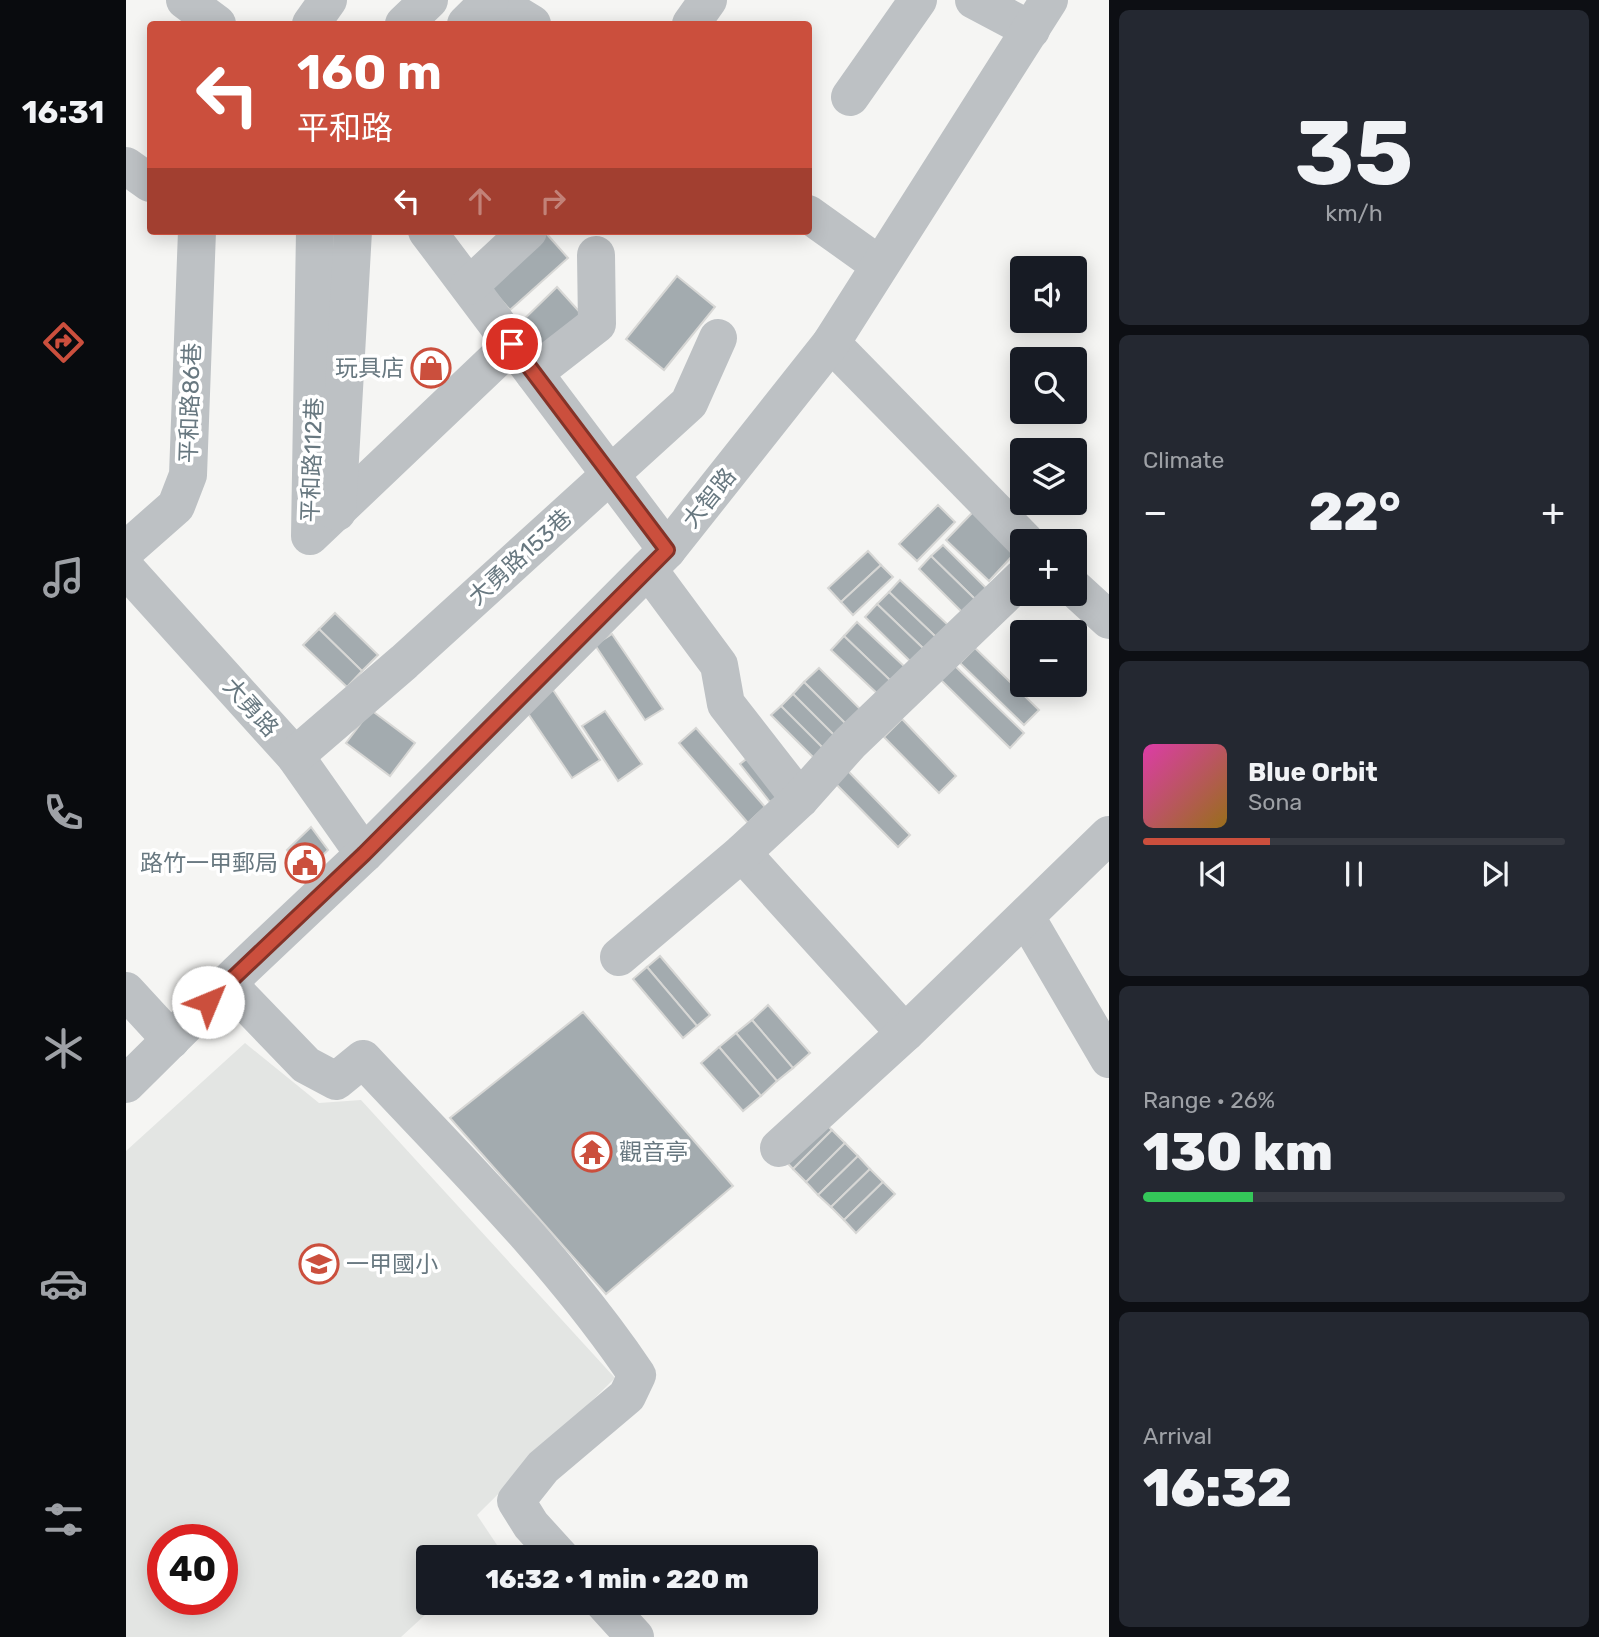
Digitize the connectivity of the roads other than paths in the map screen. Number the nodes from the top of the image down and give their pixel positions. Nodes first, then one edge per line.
1 (185, 0) edge
2 (328, 0) edge
3 (429, 0) edge
4 (708, 0) edge
5 (918, 0) edge
6 (974, 0) edge
7 (511, 8) edge
8 (1040, 15) edge
9 (213, 21) edge
10 (314, 21) edge
11 (407, 21) edge
12 (474, 21) edge
13 (693, 21) edge
14 (850, 97) dead end
15 (126, 166) edge
16 (147, 181) edge
17 (812, 217) edge
18 (197, 235) edge
19 (315, 235) edge
20 (353, 235) edge
21 (430, 235) edge
22 (524, 235) edge
23 (596, 255) dead end
24 (878, 264) junction
25 (468, 286) junction
26 (718, 338) dead end
27 (831, 343) junction
28 (523, 358) junction
29 (611, 473) junction
30 (337, 512) junction
31 (1013, 529) edge
32 (126, 551) edge
33 (658, 559) junction
34 (126, 569) edge
35 (1010, 590) edge
36 (1087, 600) edge
37 (1109, 620) edge
38 (295, 756) junction
39 (800, 799) junction
40 (1109, 835) edge
41 (742, 853) junction
42 (364, 854) junction
43 (1026, 917) junction
44 (619, 957) dead end
45 (227, 983) junction
46 (126, 991) edge
47 (905, 1033) junction
48 (170, 1040) junction
49 (1109, 1059) edge
50 (126, 1084) edge
51 (779, 1148) dead end
52 (549, 1545) edge
53 (615, 1615) edge
54 (635, 1637) edge

1 - 9 street
2 - 10 street
3 - 11 street
4 - 13 street
5 - 14 street
6 - 8 street
7 - 12 street
8 - 24 street, 大智路
15 - 16 street
17 - 24 street
18 - 32 street, 平和路86巷
19 - 30 street, 平和路112巷
20 - 30 street
21 - 25 street
22 - 25 street
23 - 28 street, 平和路112巷
24 - 27 street, 大智路
25 - 28 street
26 - 29 street, 大勇路153巷
27 - 31 street
27 - 33 street, 大智路
28 - 29 street
28 - 30 street, 平和路112巷
29 - 33 street
29 - 38 street, 大勇路153巷
33 - 39 street
33 - 42 street, 大智路
34 - 38 street, 大勇路
35 - 39 street
36 - 37 street
38 - 42 street, 大勇路
39 - 41 street
40 - 43 street
41 - 44 street
41 - 47 street
42 - 45 street, 大智路
43 - 47 street
43 - 49 street
45 - 48 street, 大智路
45 - 52 street
46 - 48 street
47 - 51 street
48 - 50 street, 大智路
53 - 54 street

